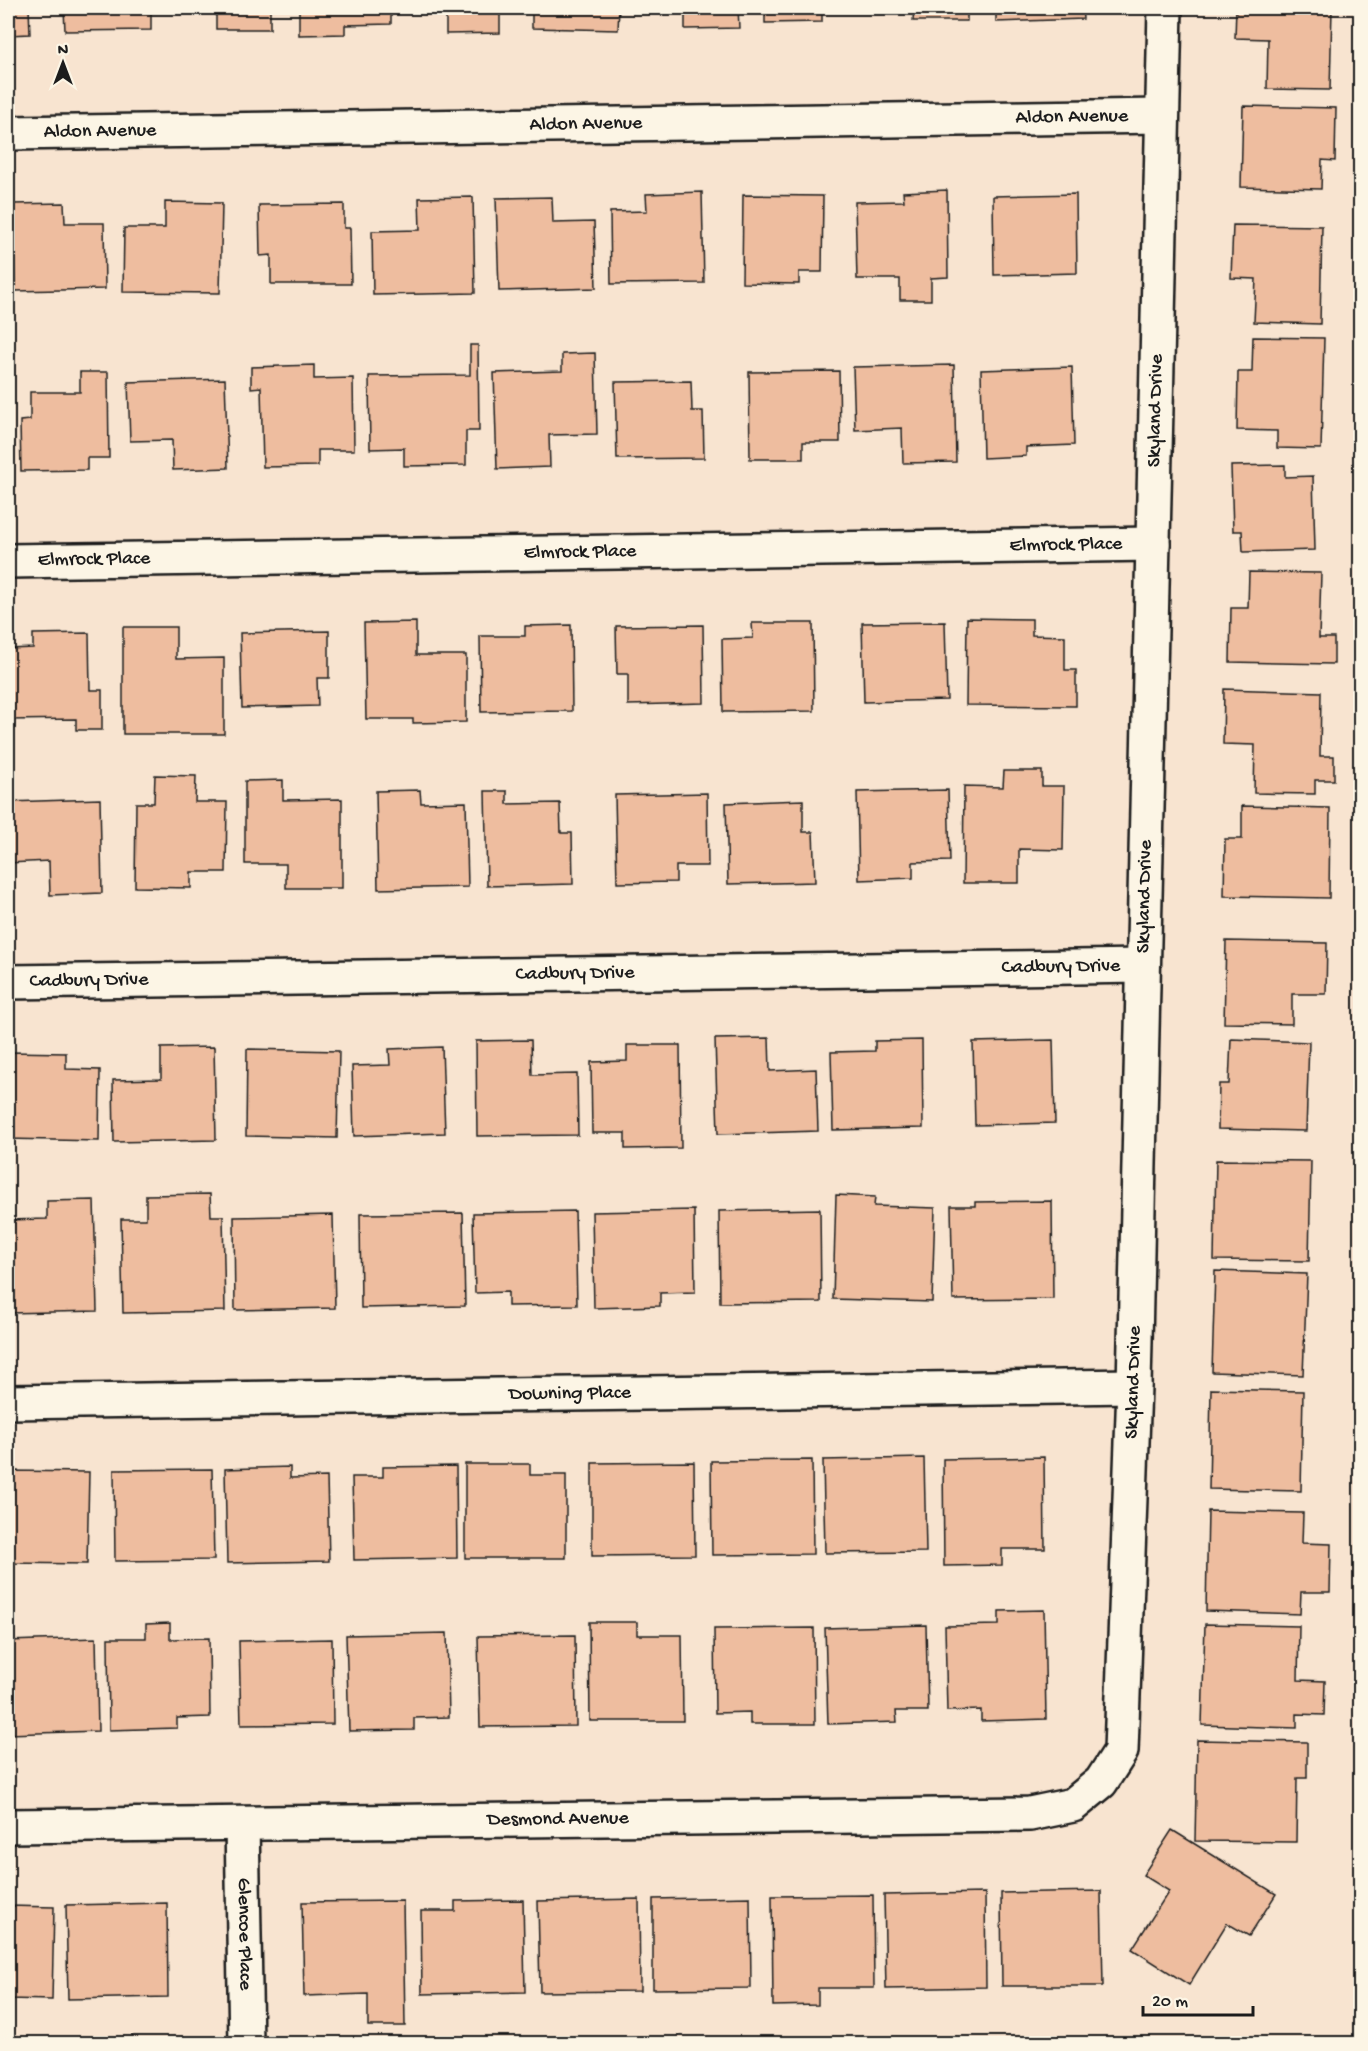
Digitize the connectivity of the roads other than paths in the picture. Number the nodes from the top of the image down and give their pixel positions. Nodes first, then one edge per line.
1 (1165, 8) edge
2 (1162, 116) junction
3 (8, 133) edge
4 (1153, 544) junction
5 (8, 561) edge
6 (1143, 966) junction
7 (8, 982) edge
8 (1134, 1386) junction
9 (8, 1402) edge
10 (1101, 1782) joint
11 (242, 1824) junction
12 (8, 1826) edge
13 (246, 2043) edge

1 - 2 street, Skyland Drive
2 - 3 street, Aldon Avenue
2 - 4 street, Skyland Drive
4 - 5 street, Elmrock Place
4 - 6 street, Skyland Drive
6 - 7 street, Cadbury Drive
6 - 8 street, Skyland Drive
8 - 9 street, Downing Place
8 - 10 street, Skyland Drive
10 - 11 street, Desmond Avenue
11 - 12 street, Desmond Avenue
11 - 13 street, Glencoe Place

